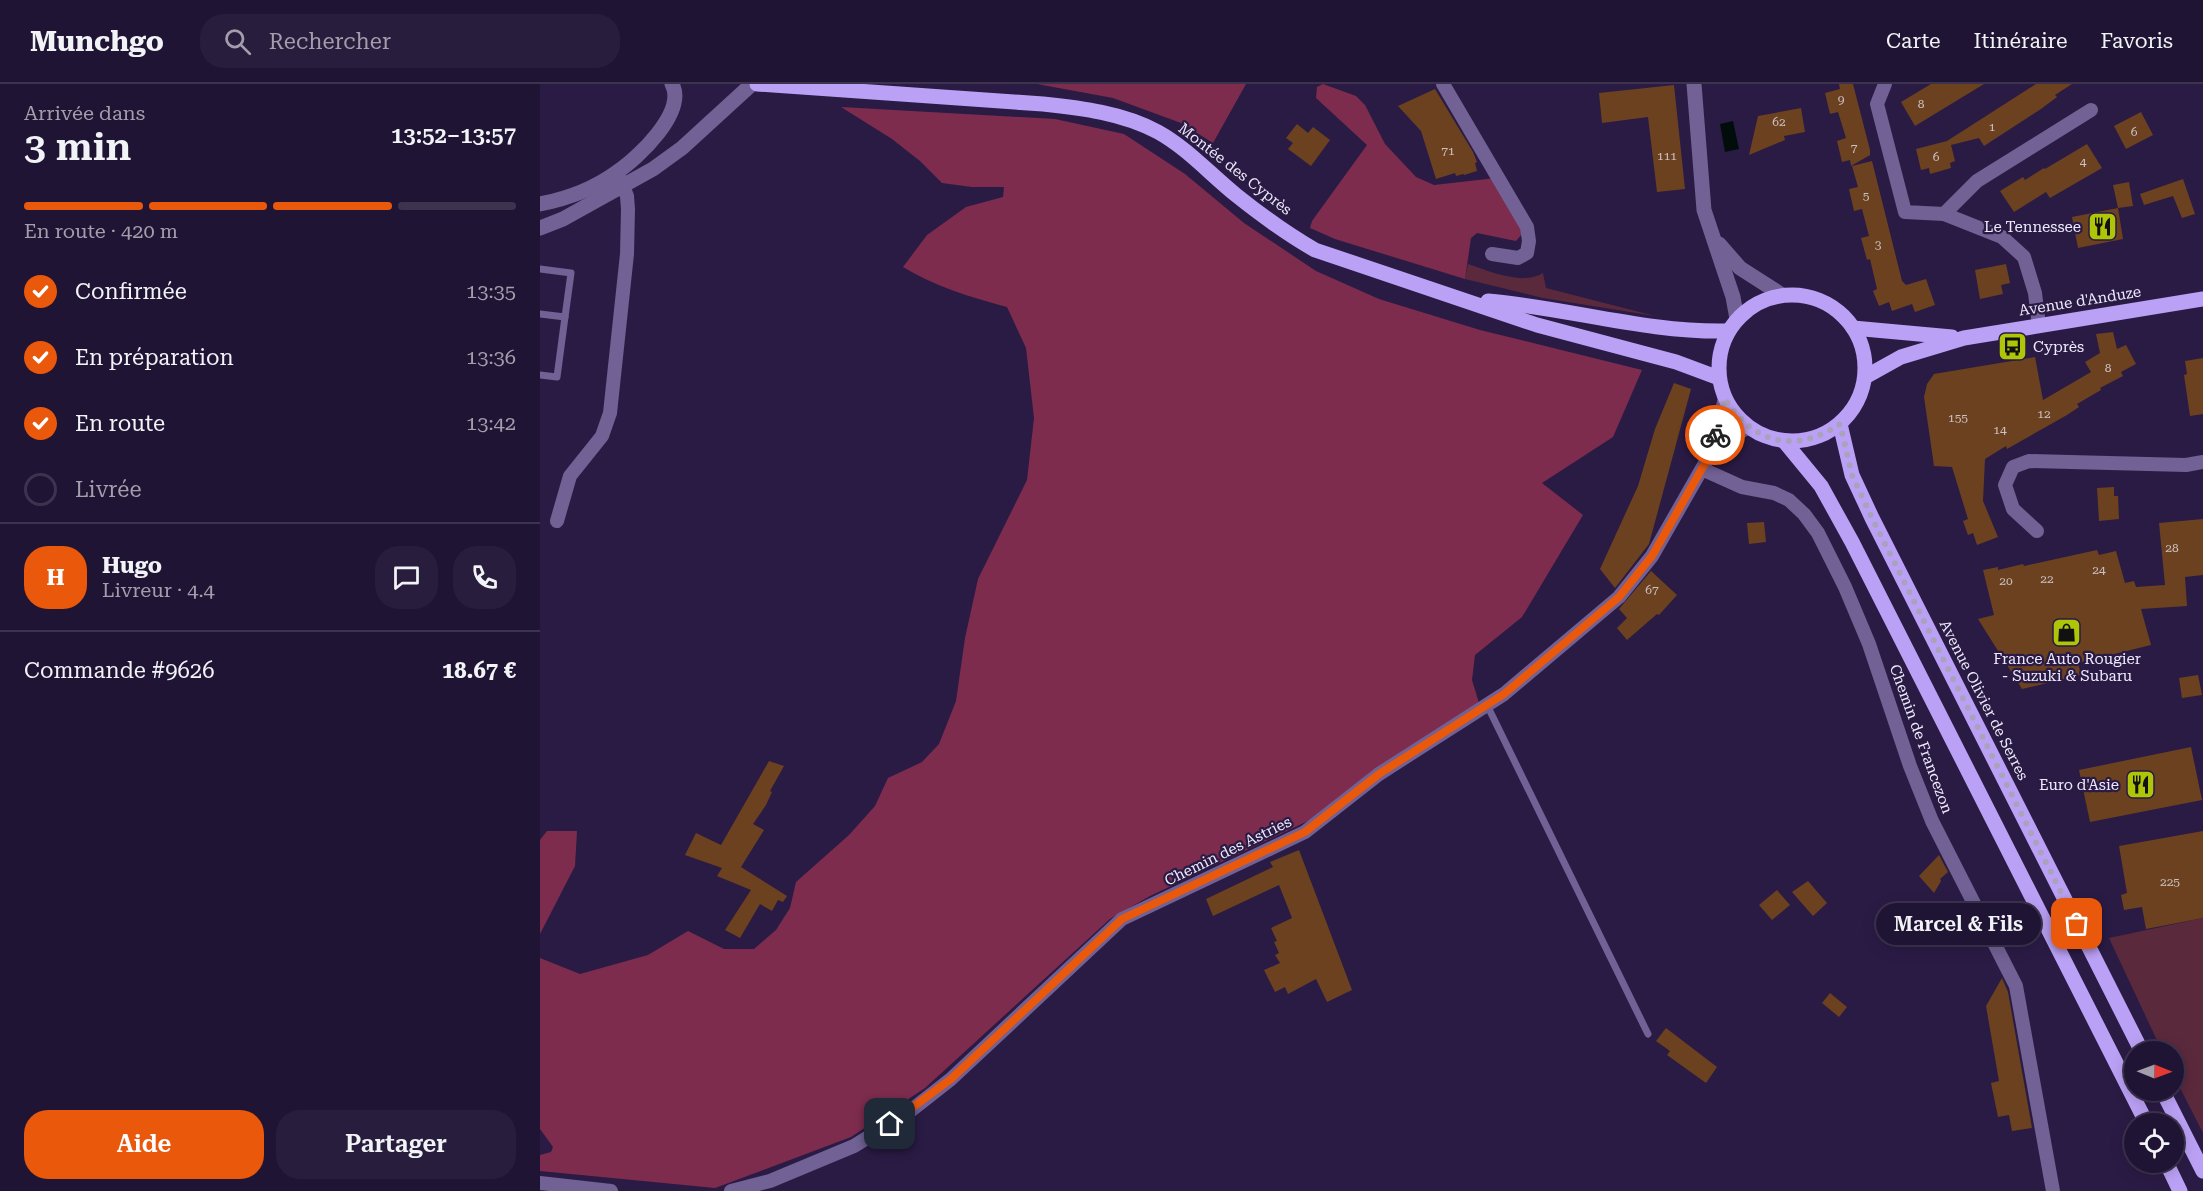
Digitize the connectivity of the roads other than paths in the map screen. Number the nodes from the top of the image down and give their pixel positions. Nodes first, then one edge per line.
1 (672, 84) edge
2 (752, 84) edge
3 (757, 84) edge
4 (1443, 84) edge
5 (1694, 84) edge
6 (1885, 84) edge
7 (2091, 110) dead end
8 (620, 180) junction
9 (540, 204) edge
10 (1944, 214) junction
11 (540, 228) edge
12 (1715, 239) junction
13 (1492, 254) dead end
14 (540, 268) edge
15 (1782, 295) junction
16 (1467, 299) junction
17 (2203, 299) edge
18 (540, 314) edge
19 (566, 318) junction
20 (1733, 325) junction
21 (2039, 326) junction
22 (1853, 328) junction
23 (1964, 338) junction
24 (540, 375) edge
25 (1719, 378) junction
26 (1865, 378) junction
27 (1725, 398) junction
28 (1840, 424) junction
29 (1748, 427) junction
30 (1785, 441) junction
31 (1712, 451) junction
32 (2203, 462) edge
33 (1702, 469) junction
34 (557, 521) dead end
35 (2037, 531) dead end
36 (1487, 705) junction
37 (1648, 1034) dead end
38 (2136, 1041) edge
39 (2168, 1101) edge
40 (2141, 1113) edge
41 (2203, 1171) edge
42 (2171, 1173) edge
43 (540, 1183) edge
44 (611, 1191) edge
45 (731, 1191) edge
46 (2053, 1191) edge
47 (2180, 1191) edge

1 - 8 street
2 - 8 street
3 - 16 main road, Montée des Cyprès
4 - 13 street
5 - 12 street
6 - 10 street
7 - 10 street
8 - 9 street
8 - 11 street
8 - 34 street
10 - 21 street
12 - 15 street
12 - 20 street
14 - 19 lane
15 - 20 main road
15 - 22 main road
16 - 20 main road, Montée des Cyprès
16 - 25 main road, Montée des Cyprès
17 - 21 main road, Avenue d'Anduze
18 - 19 lane
19 - 24 lane
20 - 25 main road
21 - 23 main road, Avenue d'Anduze
22 - 23 main road, Avenue d'Anduze
22 - 26 main road
23 - 26 main road, Avenue d'Anduze
25 - 27 main road
26 - 28 main road
27 - 29 main road
27 - 31 street, Chemin des Astries
28 - 30 main road
28 - 38 main road, Avenue Olivier de Serres
29 - 30 main road
29 - 31 street, Chemin des Astries
30 - 40 main road
31 - 33 street, Chemin des Astries
32 - 35 street
33 - 36 street, Chemin des Astries
33 - 46 street, Chemin de Francezon
36 - 37 lane
36 - 45 street, Chemin des Astries
39 - 41 main road
42 - 47 main road
43 - 44 street

